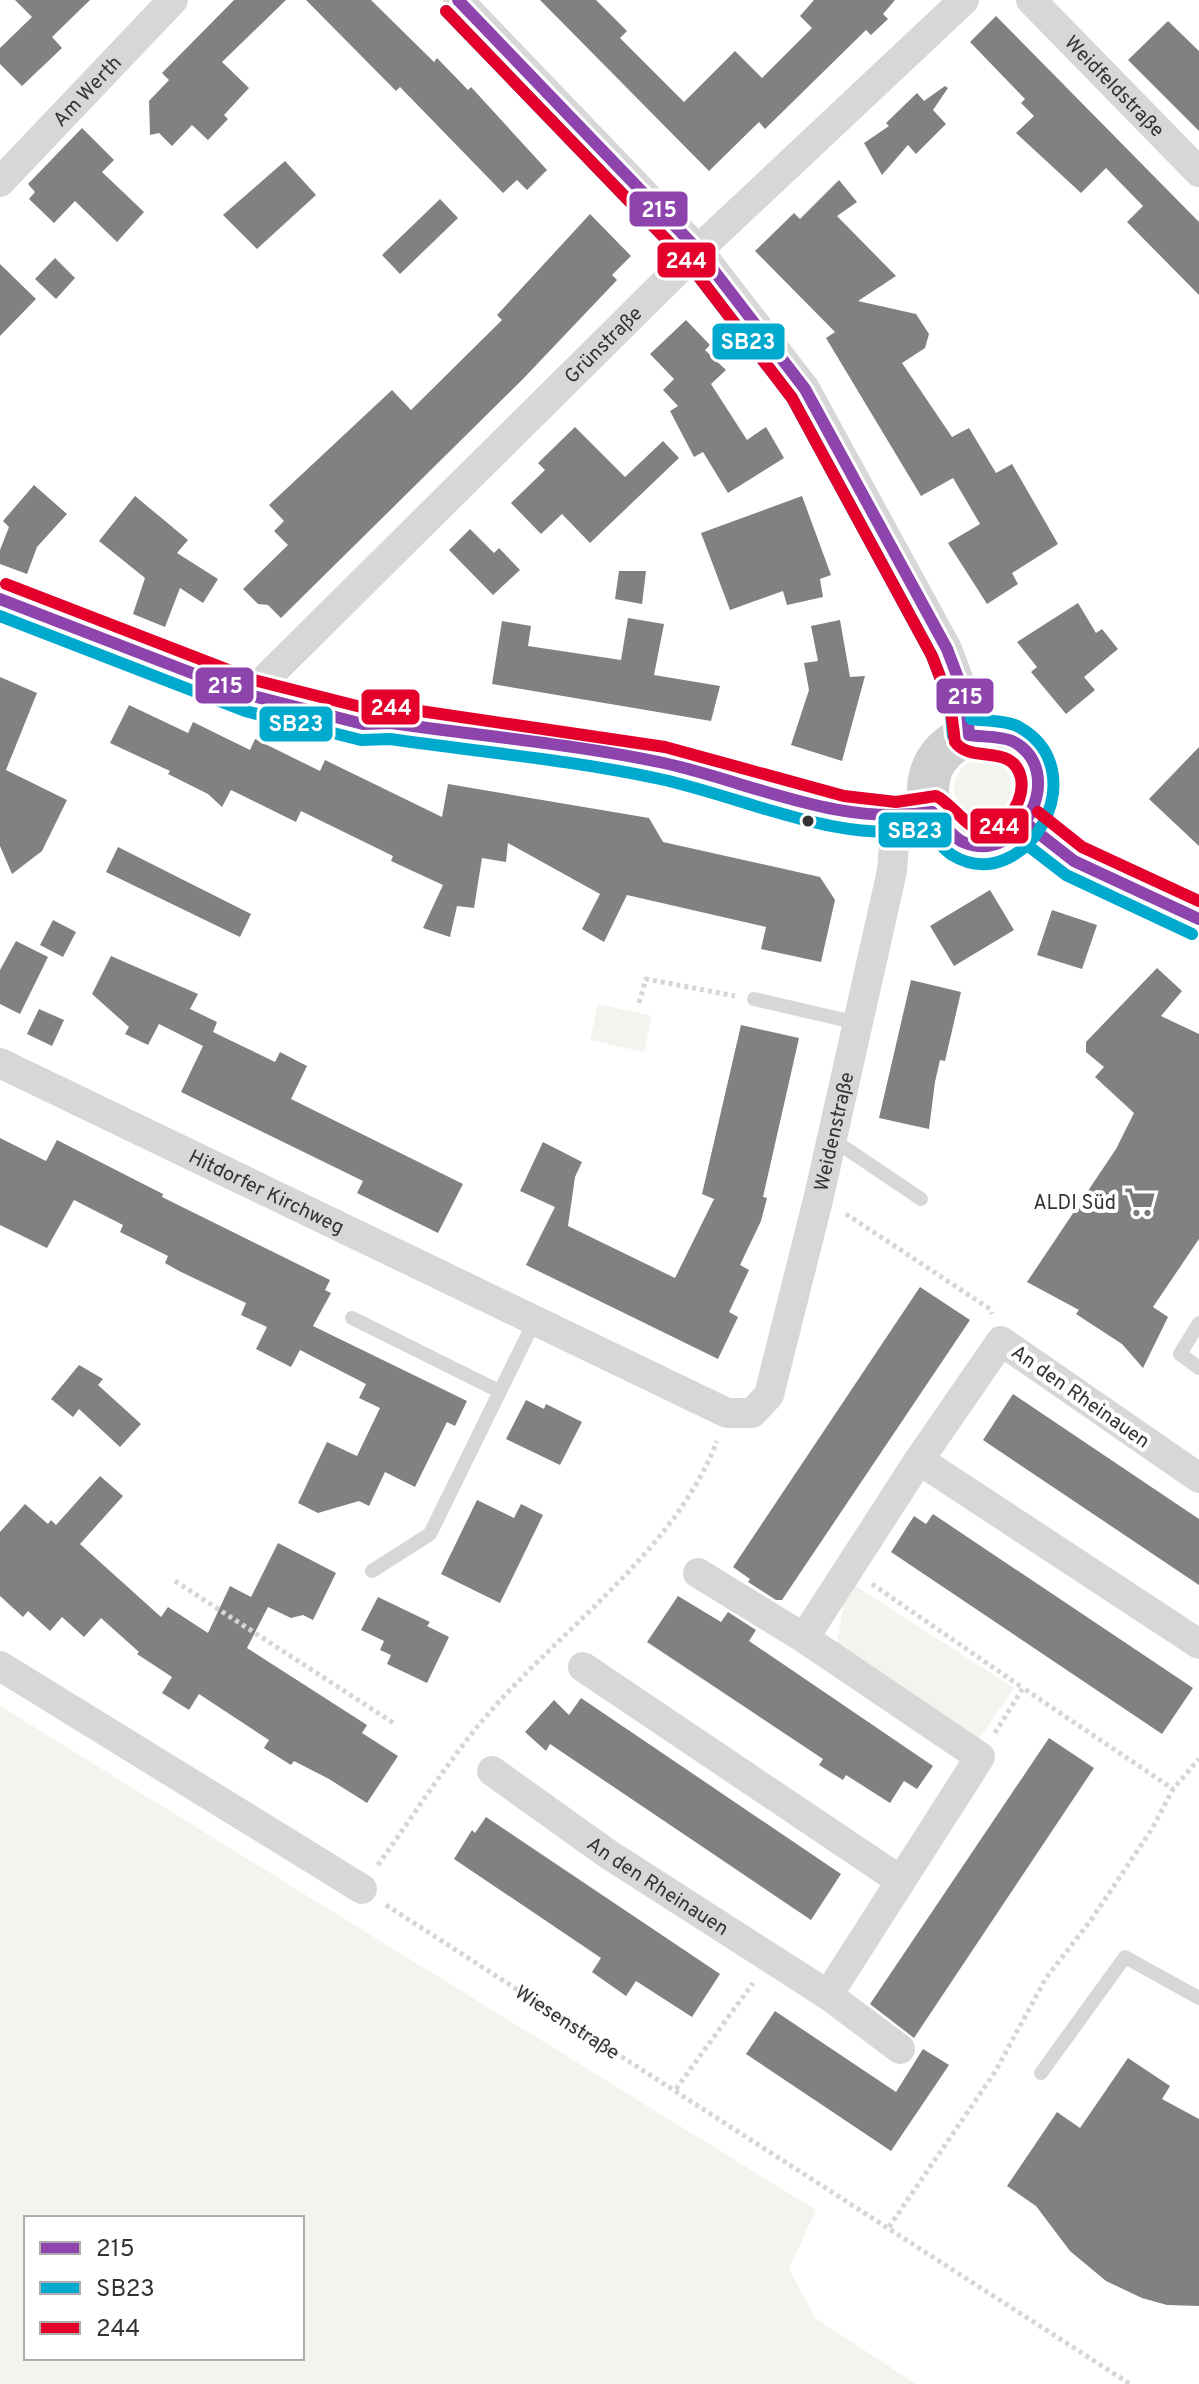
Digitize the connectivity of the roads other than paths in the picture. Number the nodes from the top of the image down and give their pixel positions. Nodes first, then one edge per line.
1 (173, 0) edge
2 (458, 0) edge
3 (964, 0) edge
4 (1031, 0) edge
5 (1199, 172) edge
6 (0, 182) edge
7 (698, 250) junction
8 (0, 599) edge
9 (249, 695) junction
10 (969, 735) junction
11 (914, 815) junction
12 (1028, 825) junction
13 (1199, 919) edge
14 (754, 999) road end
15 (858, 1023) junction
16 (0, 1063) edge
17 (832, 1139) junction
18 (921, 1199) dead end
19 (352, 1318) dead end
20 (535, 1320) junction
21 (1199, 1323) edge
22 (1199, 1368) edge
23 (499, 1391) junction
24 (727, 1413) joint
25 (919, 1460) junction
26 (1199, 1478) edge
27 (372, 1571) dead end
28 (698, 1573) dead end
29 (804, 1638) junction
30 (1199, 1644) edge
31 (0, 1666) edge
32 (583, 1667) dead end
33 (492, 1771) dead end
34 (901, 1881) junction
35 (362, 1889) road end
36 (828, 1995) junction
37 (1199, 1998) edge
38 (900, 2049) dead end
39 (1041, 2073) dead end

1 - 6 street, Am Werth
2 - 7 street
3 - 7 street, Grünstraße
4 - 5 street, Weidfeldstraße
7 - 9 street, Grünstraße
7 - 10 street
8 - 9 street
9 - 11 street
10 - 11 street
10 - 12 street
11 - 12 street
11 - 15 street, Weidenstraße
12 - 13 street
14 - 15 lane
15 - 17 street, Weidenstraße
16 - 20 street, Hitdorfer Kirchweg
17 - 18 lane
17 - 24 street, Weidenstraße
19 - 23 lane
20 - 23 lane
20 - 24 street, Hitdorfer Kirchweg
21 - 22 lane
23 - 27 lane
25 - 26 street, An den Rheinauen
25 - 29 street, An den Rheinauen
25 - 30 street
28 - 29 street
29 - 34 street
31 - 35 street
32 - 34 street
33 - 36 street, An den Rheinauen
34 - 36 street
36 - 38 street, An den Rheinauen
37 - 39 lane

